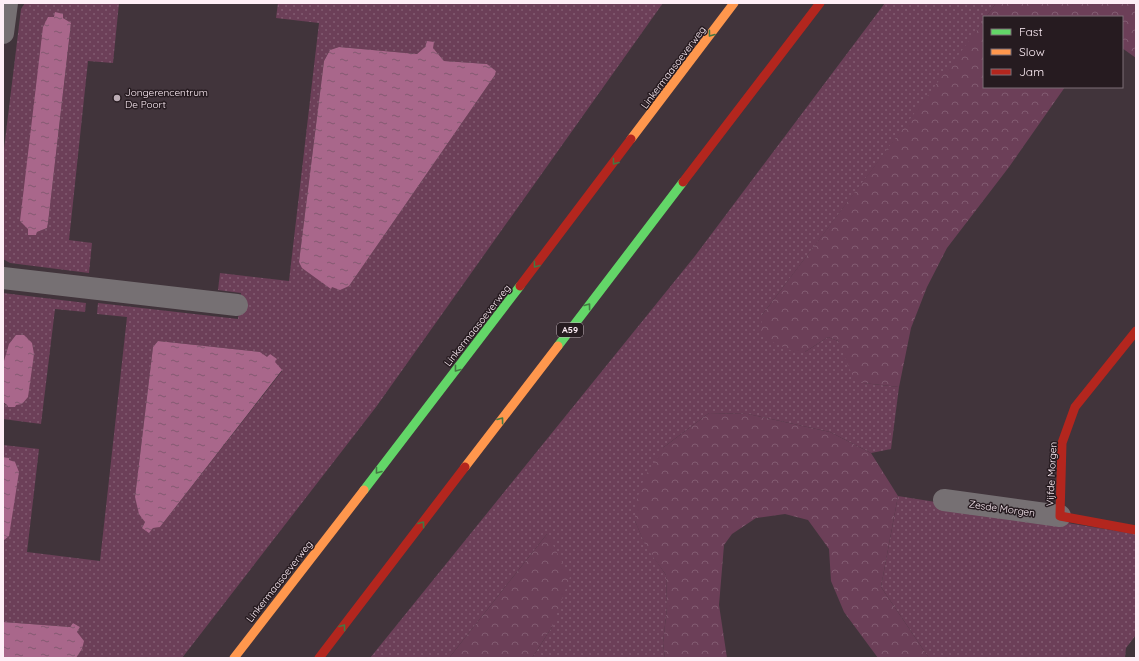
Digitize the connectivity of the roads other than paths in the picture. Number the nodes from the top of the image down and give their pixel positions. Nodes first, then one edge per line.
1 (6, 3) edge
2 (734, 3) edge
3 (820, 3) edge
4 (3, 32) edge
5 (3, 278) edge
6 (237, 305) dead end
7 (1136, 331) edge
8 (944, 500) dead end
9 (1060, 516) junction
10 (1136, 530) edge
11 (234, 658) edge
12 (319, 658) edge

1 - 4 street
2 -> 11 main road, Linkermaasoeverweg
12 -> 3 main road, A59
5 - 6 street
7 - 9 main road, Vijfde Morgen
8 - 9 street, Zesde Morgen
9 - 10 main road, Vijfde Morgen

